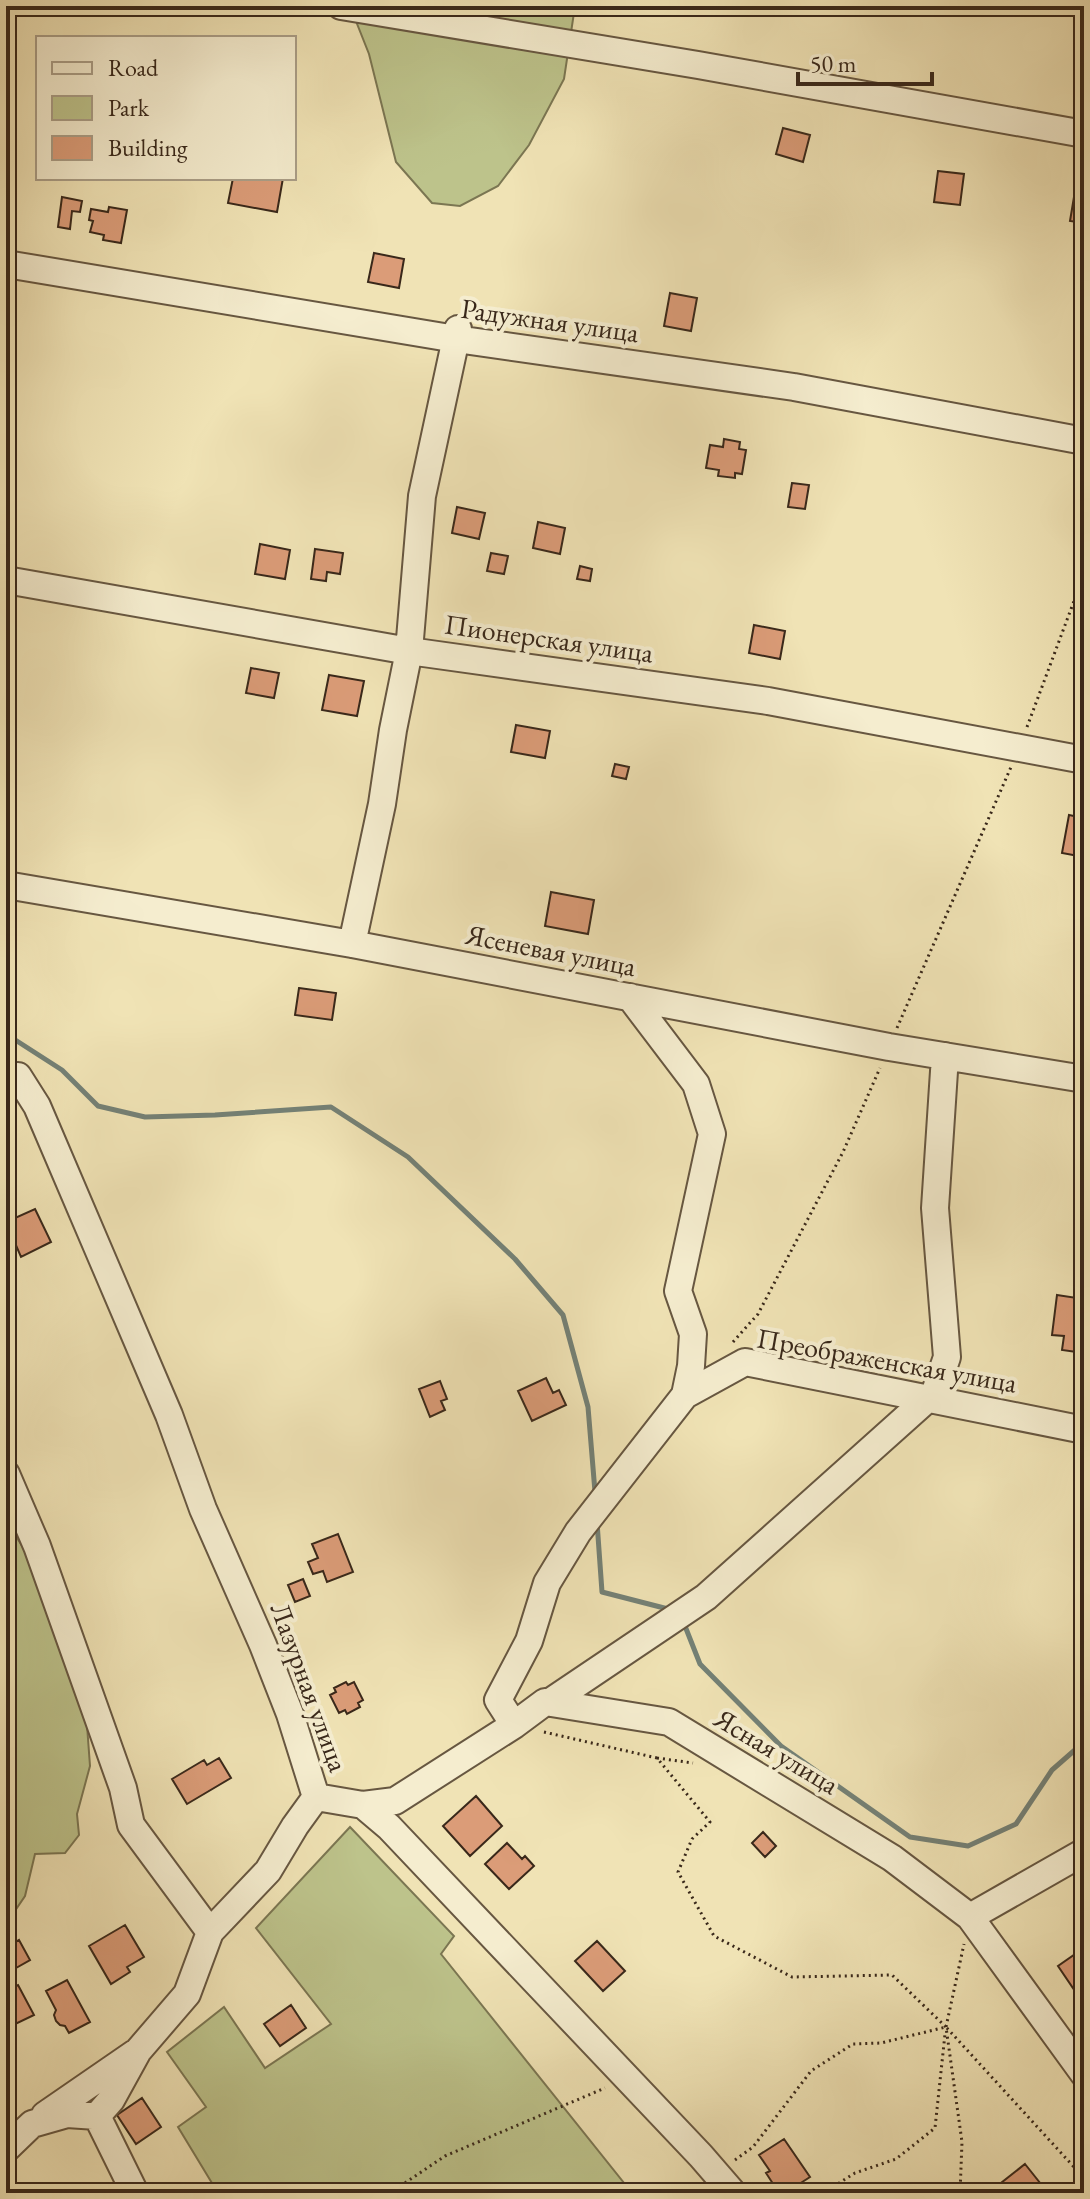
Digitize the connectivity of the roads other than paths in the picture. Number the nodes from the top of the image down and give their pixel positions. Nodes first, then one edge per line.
1 (341, 6) edge
2 (1084, 134) edge
3 (6, 264) edge
4 (457, 334) junction
5 (1084, 441) edge
6 (6, 580) edge
7 (409, 651) junction
8 (1084, 760) edge
9 (6, 885) edge
10 (352, 944) junction
11 (630, 997) junction
12 (945, 1056) junction
13 (10, 1073) edge
14 (1084, 1079) edge
15 (685, 1395) junction
16 (928, 1399) junction
17 (1084, 1430) edge
18 (6, 1474) edge
19 (550, 1702) junction
20 (514, 1725) junction
21 (316, 1797) junction
22 (363, 1805) junction
23 (1084, 1852) edge
24 (970, 1917) junction
25 (210, 1932) junction
26 (138, 2051) junction
27 (1084, 2074) edge
28 (97, 2116) junction
29 (32, 2124) junction
30 (6, 2149) edge
31 (135, 2193) edge
32 (733, 2193) edge

1 - 2 street
3 - 4 street, Радужная улица
4 - 5 street, Радужная улица
4 - 7 street
6 - 7 street, Пионерская улица
7 - 8 street, Пионерская улица
7 - 10 street
9 - 10 street, Ясеневая улица
10 - 11 street, Ясеневая улица
11 - 12 street, Ясеневая улица
11 - 15 street
12 - 14 street, Ясеневая улица
12 - 16 street
13 - 21 street, Лазурная улица
15 - 16 street, Преображенская улица
15 - 20 street
16 - 17 street, Преображенская улица
16 - 19 street
18 - 25 street
19 - 20 street
19 - 24 street, Ясная улица
20 - 22 street
21 - 22 street, Лазурная улица
21 - 25 street
22 - 32 street, Лазурная улица
23 - 24 street
24 - 27 street, Ясная улица
25 - 26 street
26 - 28 street
26 - 29 street
28 - 29 street
28 - 31 street
29 - 30 street

